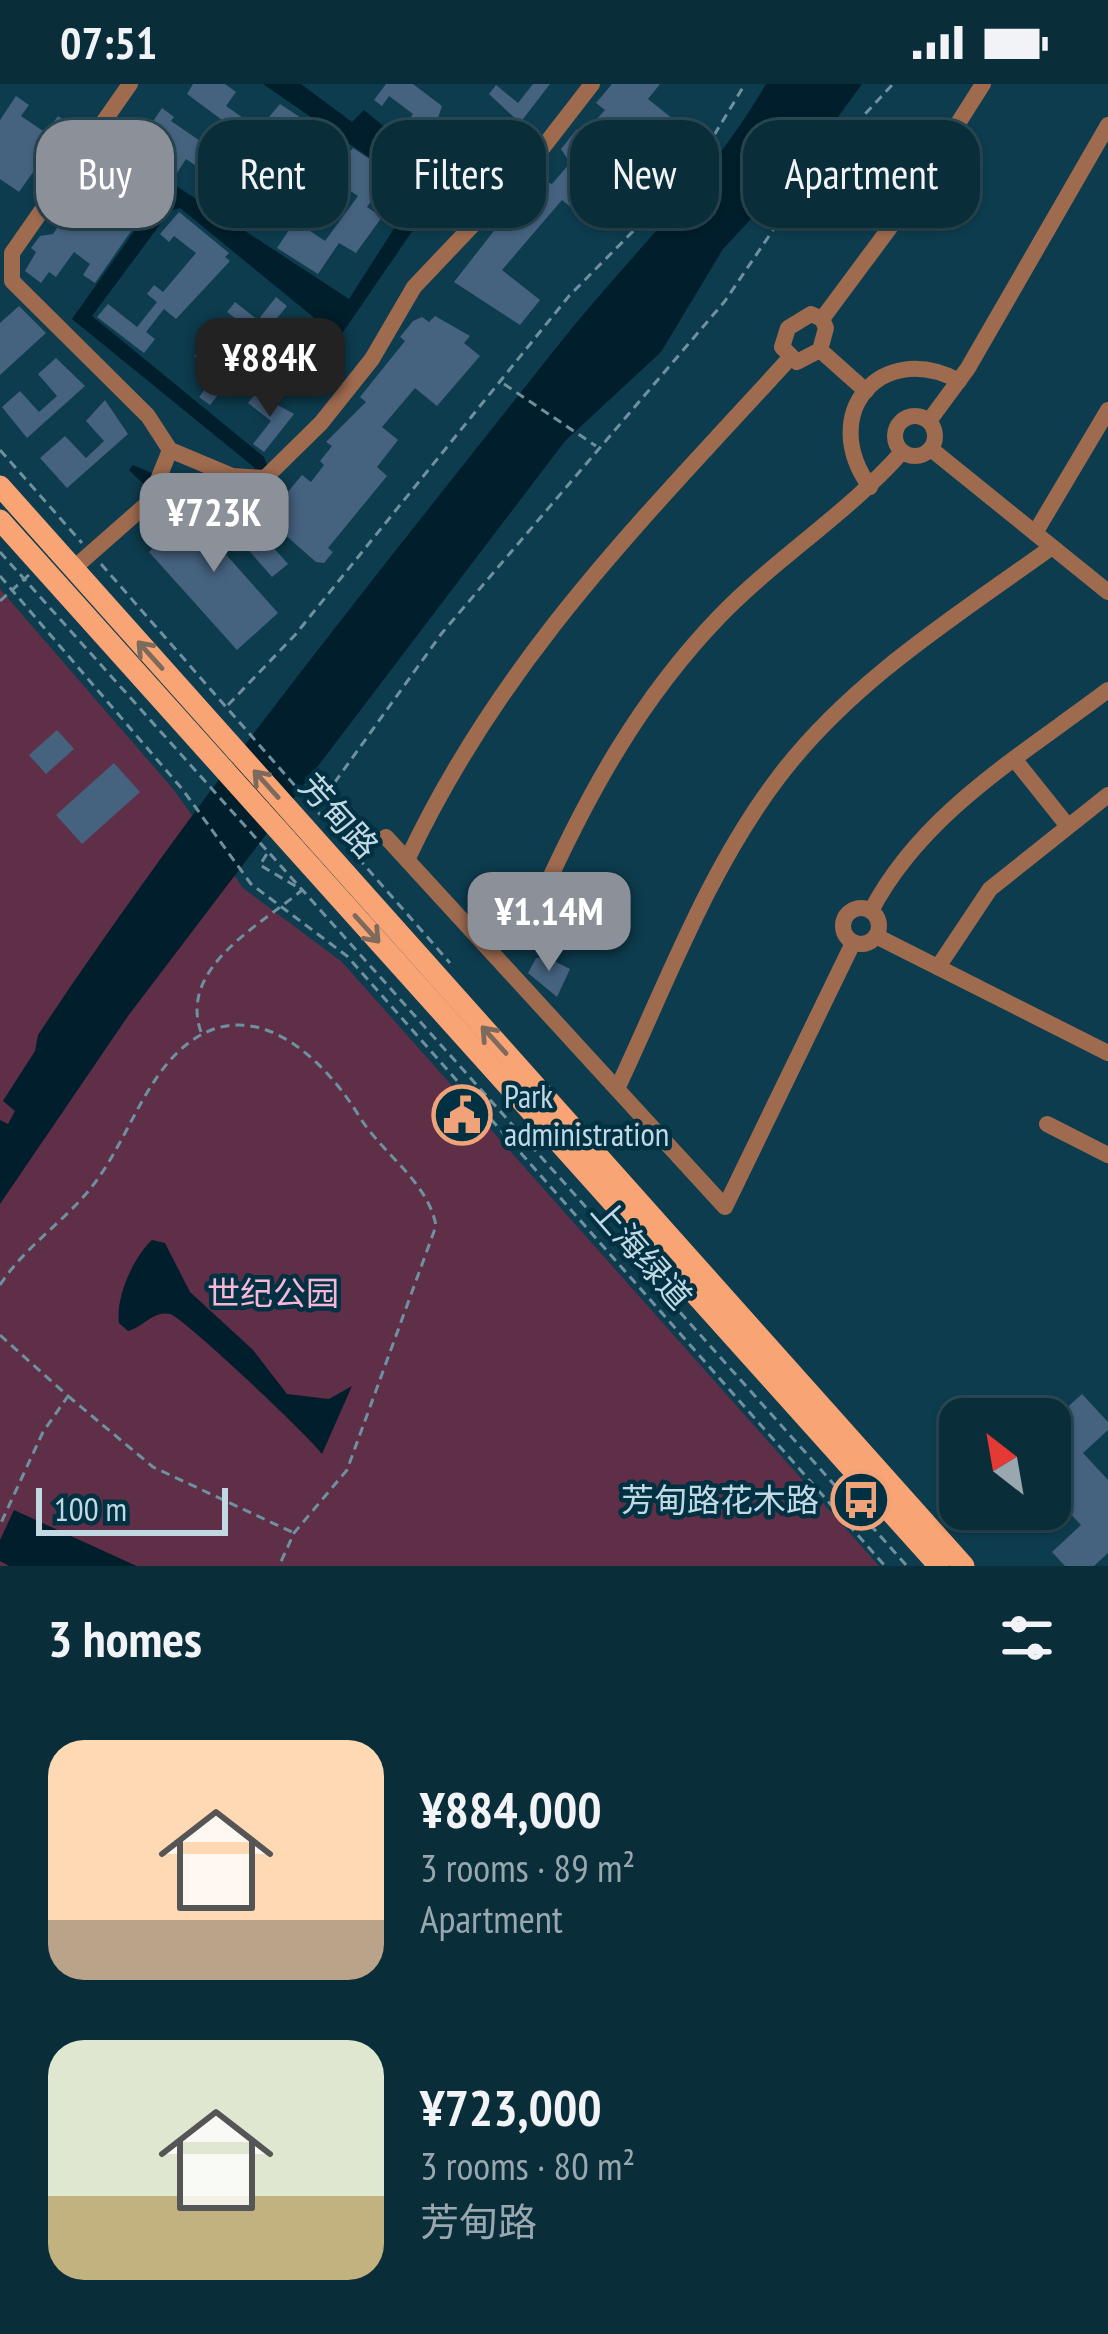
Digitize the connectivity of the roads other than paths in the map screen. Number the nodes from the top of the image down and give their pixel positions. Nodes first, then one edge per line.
1 (130, 84) edge
2 (592, 84) edge
3 (983, 84) edge
4 (1108, 125) edge
5 (821, 319) junction
6 (820, 350) junction
7 (789, 359) junction
8 (958, 382) junction
9 (866, 391) junction
10 (1108, 410) edge
11 (929, 421) junction
12 (931, 449) junction
13 (902, 452) junction
14 (167, 458) junction
15 (0, 486) edge
16 (870, 487) junction
17 (0, 520) edge
18 (1035, 533) junction
19 (1052, 547) junction
20 (83, 561) junction
21 (1108, 592) edge
22 (1108, 690) edge
23 (214, 758) junction
24 (1016, 760) junction
25 (1108, 795) edge
26 (1067, 825) junction
27 (296, 834) junction
28 (386, 837) dead end
29 (407, 860) junction
30 (539, 902) dead end
31 (871, 910) junction
32 (876, 936) junction
33 (853, 943) junction
34 (938, 967) junction
35 (1108, 1052) edge
36 (617, 1089) junction
37 (1047, 1124) dead end
38 (1108, 1155) edge
39 (939, 1566) edge
40 (964, 1566) edge

1 - 14 street
2 - 14 street
3 - 5 street
4 - 8 street
5 - 6 street
5 - 7 street
6 - 7 street
6 - 9 street
7 - 29 street
8 - 9 street
8 - 11 street
9 - 16 street
10 - 18 street
11 - 12 street
11 - 13 street
12 - 13 street
12 - 18 street
13 - 16 street
14 - 20 street
15 - 20 main road, 芳甸路
16 - 30 street
17 - 23 main road, 芳甸路
18 - 19 street
19 - 21 street
19 - 36 street
23 -> 20 main road, 芳甸路
22 - 24 street
23 - 27 main road, 芳甸路
24 - 26 street
24 - 31 street
25 - 26 street
26 - 34 street
27 -> 39 main road, 芳甸路
40 -> 27 main road, 芳甸路
28 - 29 street
29 - 36 street
31 - 32 street
31 - 33 street
32 - 33 street
32 - 34 street
33 - 36 street
34 - 35 street
37 - 38 street

